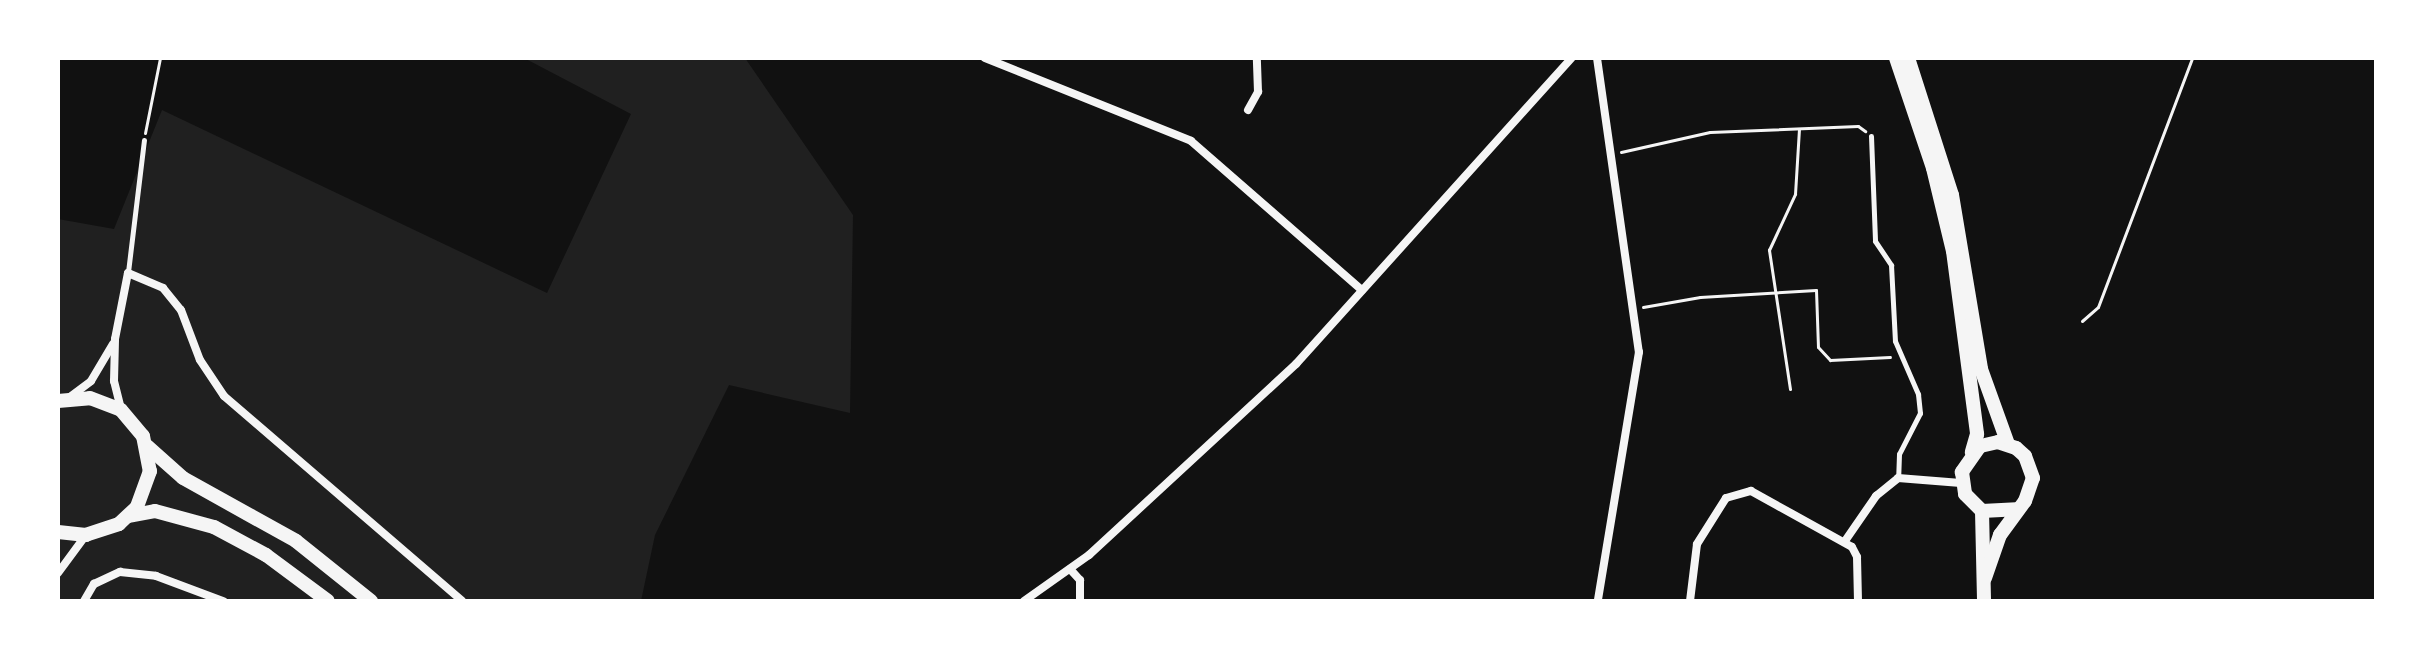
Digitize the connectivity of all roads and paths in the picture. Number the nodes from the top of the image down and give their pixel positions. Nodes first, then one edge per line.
1 (160, 58) edge
2 (985, 58) edge
3 (1257, 58) edge
4 (1597, 58) edge
5 (1896, 58) edge
6 (1908, 58) edge
7 (2192, 58) edge
8 (1568, 59) edge
9 (1248, 110) dead end
10 (1799, 129) junction
11 (1871, 136) joint
12 (144, 140) joint
13 (1610, 155) junction
14 (128, 273) junction
15 (1362, 290) junction
16 (1777, 292) junction
17 (1635, 309) junction
18 (2082, 321) dead end
19 (115, 339) junction
20 (1901, 356) junction
21 (1790, 389) dead end
22 (63, 400) edge
23 (121, 410) junction
24 (2008, 444) junction
25 (147, 446) junction
26 (1972, 452) junction
27 (1898, 478) junction
28 (1961, 483) junction
29 (2016, 509) junction
30 (1982, 511) junction
31 (129, 516) junction
32 (58, 532) edge
33 (86, 535) junction
34 (1845, 541) junction
35 (1070, 569) junction
36 (58, 573) edge
37 (1985, 578) junction
38 (84, 601) edge
39 (223, 601) edge
40 (328, 601) edge
41 (371, 601) edge
42 (462, 601) edge
43 (1024, 601) edge
44 (1080, 601) edge
45 (1598, 601) edge
46 (1690, 601) edge
47 (1858, 601) edge
48 (1984, 601) edge

1 - 12 path
2 - 15 street
3 - 9 street
4 - 13 street
5 - 26 main road
6 - 24 main road
7 - 18 path
8 - 15 street
10 - 11 path
10 - 13 path
10 - 16 path
11 - 20 lane
12 - 14 lane
13 - 17 street
14 - 19 street
14 - 42 street
15 - 35 street
16 - 17 path
16 - 20 path
16 - 21 path
17 - 45 street
19 - 22 street
19 - 23 street
20 - 27 lane
22 - 23 main road
23 - 25 main road
24 - 26 main road
24 - 29 main road
25 - 31 main road
25 - 41 main road
26 - 28 main road
27 - 28 street
27 - 34 street
28 - 30 main road
29 - 30 main road
29 - 37 main road
30 - 37 main road
31 - 33 main road
31 - 40 main road
32 - 33 main road
33 - 36 street
34 - 46 street
34 - 47 street
35 - 43 street
35 - 44 street
37 - 48 main road
38 - 39 street

